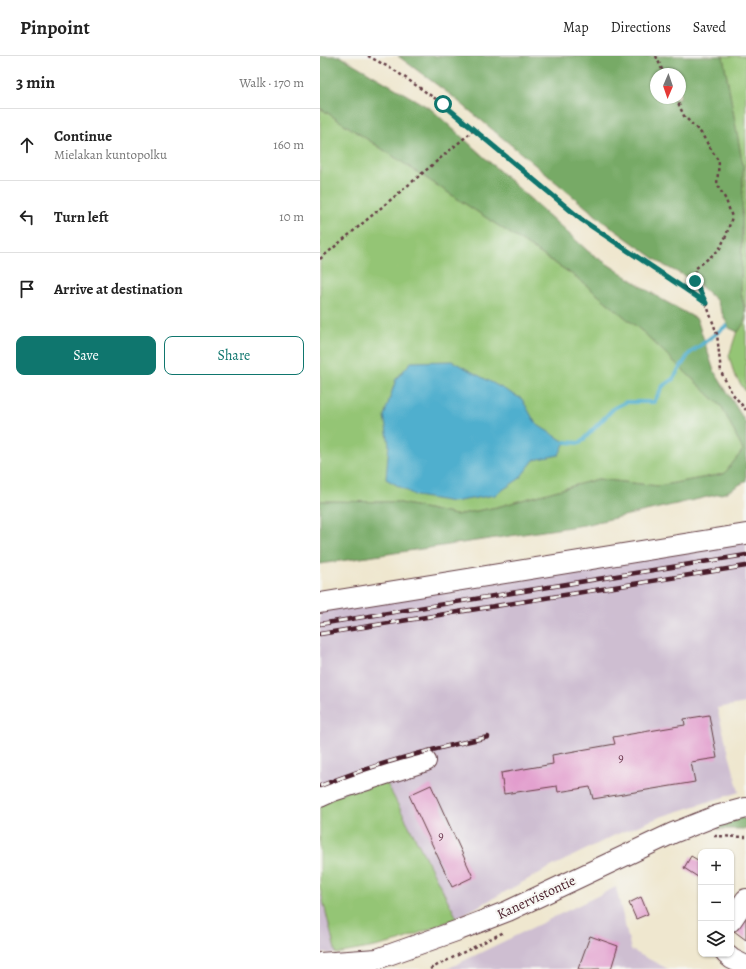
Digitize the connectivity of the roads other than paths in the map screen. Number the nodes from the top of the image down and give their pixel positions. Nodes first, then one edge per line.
1 (746, 534) edge
2 (320, 603) edge
3 (426, 760) dead end
4 (320, 797) edge
5 (746, 808) edge
6 (746, 899) edge
7 (734, 917) edge
8 (730, 957) edge
9 (320, 963) edge
10 (378, 964) edge
11 (746, 966) edge

1 - 2 street
3 - 4 street
5 - 10 street, Kanervistontie
6 - 7 street
8 - 11 street
9 - 10 street, Kanervistontie

